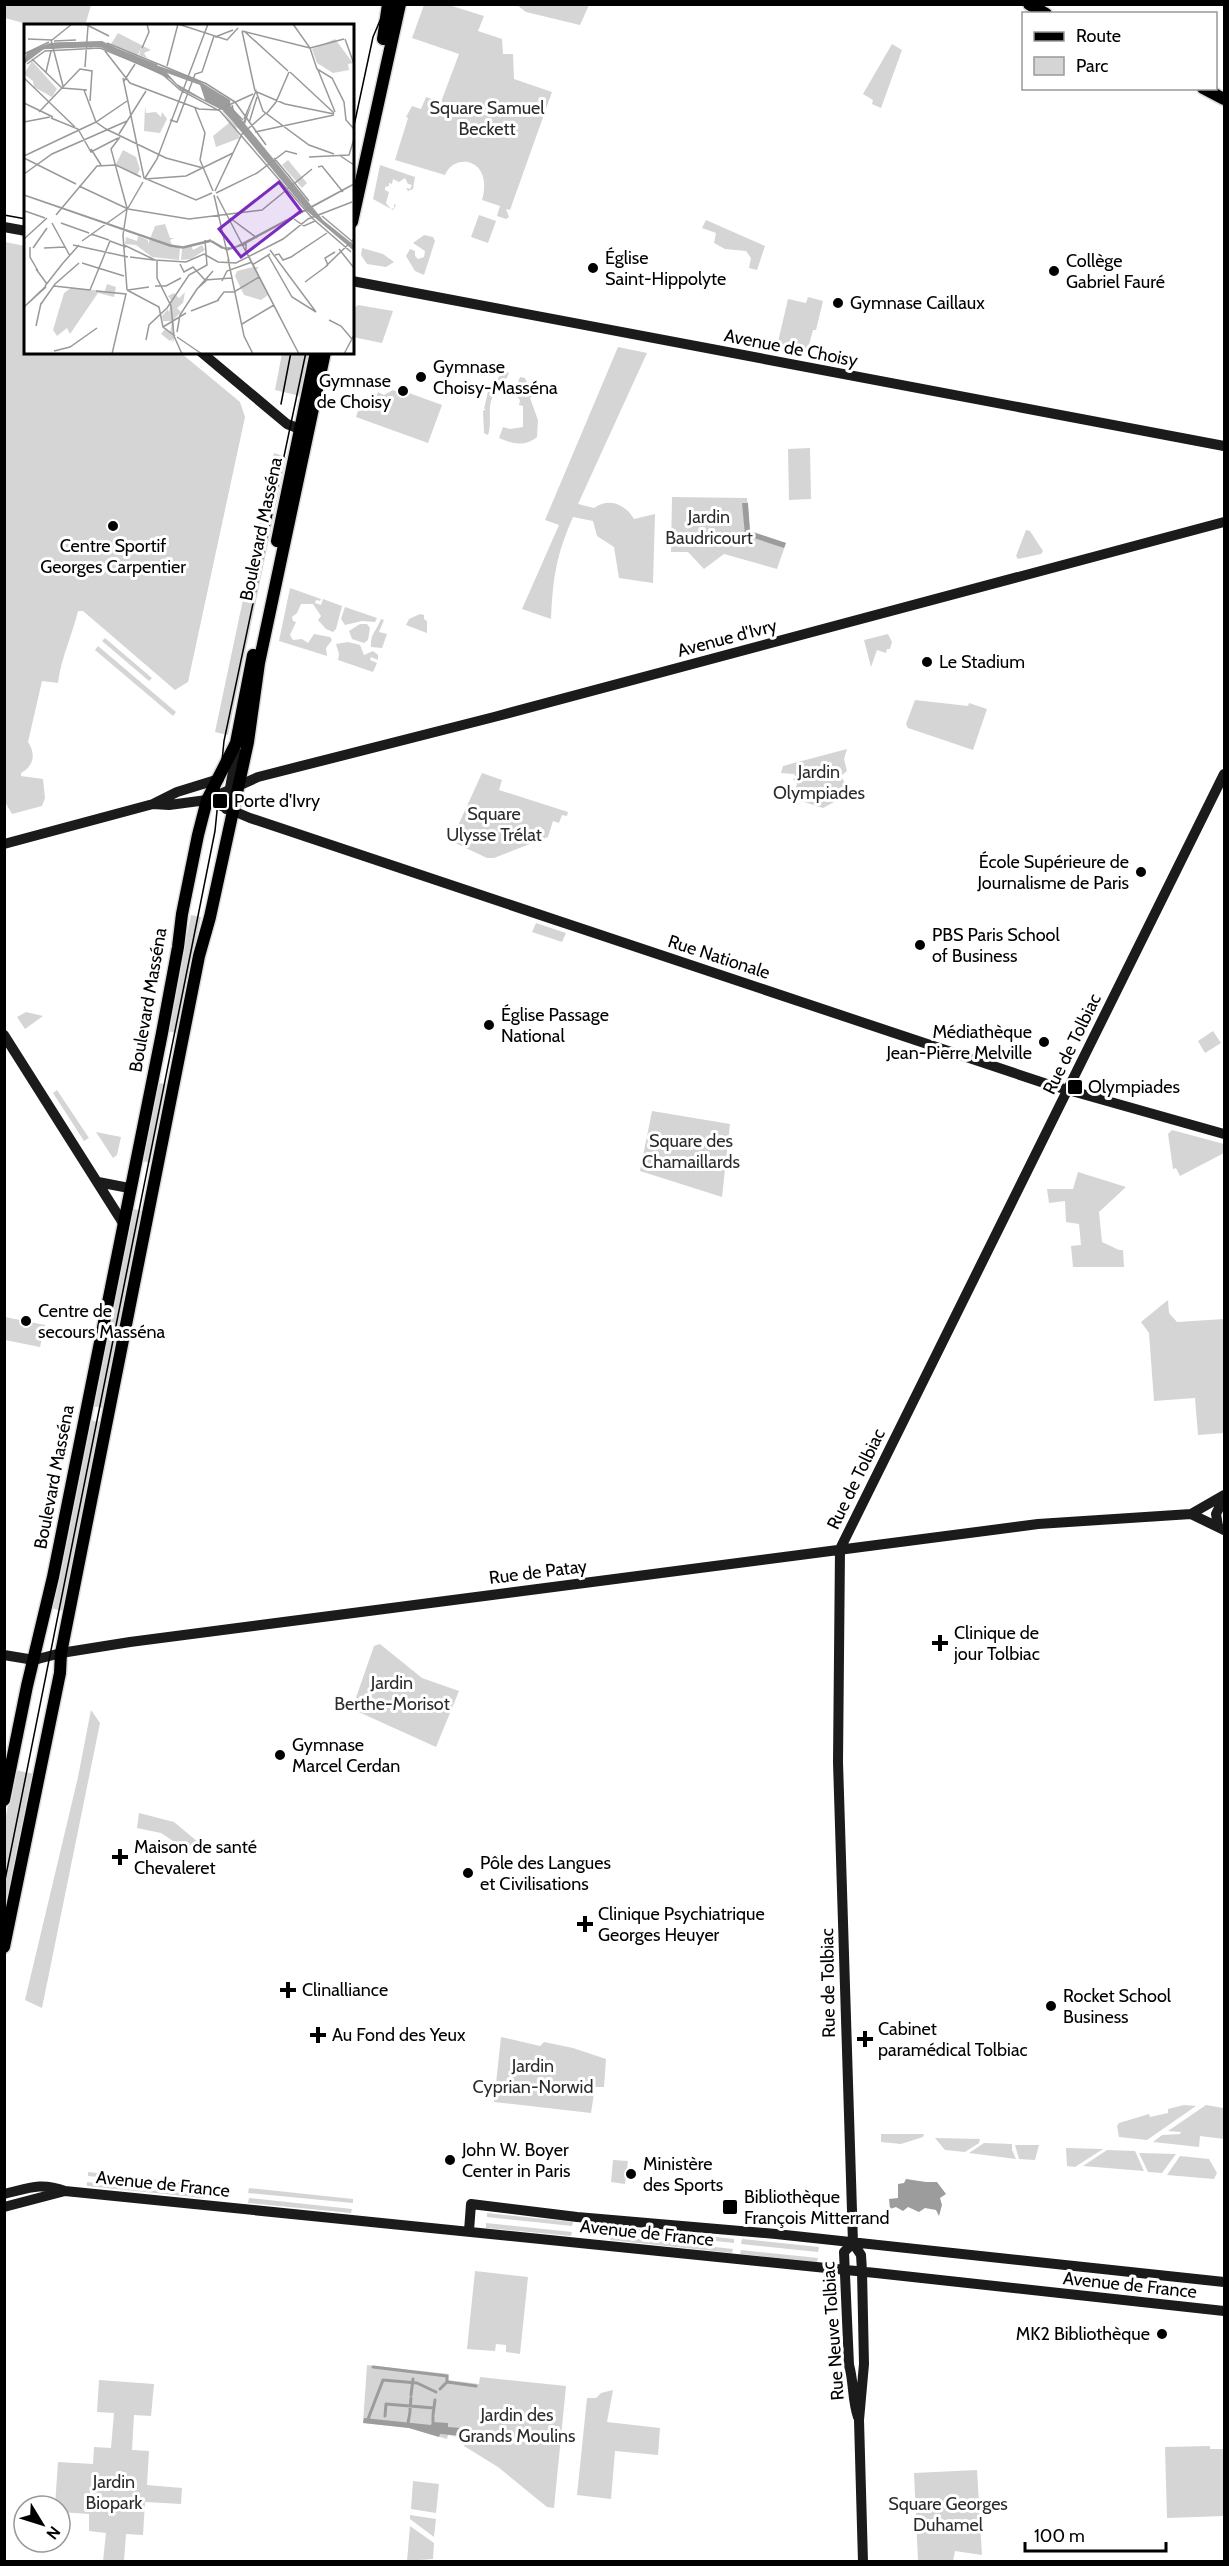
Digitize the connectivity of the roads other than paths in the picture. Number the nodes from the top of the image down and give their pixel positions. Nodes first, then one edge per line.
1 (388, 4) edge
2 (400, 4) edge
3 (1029, 4) edge
4 (1043, 12) edge
5 (1207, 90) edge
6 (1224, 99) edge
7 (354, 174) edge
8 (354, 213) edge
9 (4, 227) edge
10 (24, 231) edge
11 (354, 281) edge
12 (203, 354) edge
13 (316, 354) edge
14 (324, 354) edge
15 (304, 431) junction
16 (1224, 446) edge
17 (1224, 522) edge
18 (235, 747) junction
19 (1224, 774) edge
20 (219, 779) junction
21 (233, 788) junction
22 (207, 800) junction
23 (153, 804) junction
24 (229, 810) junction
25 (4, 844) edge
26 (4, 1035) edge
27 (1068, 1089) junction
28 (1224, 1134) edge
29 (98, 1182) junction
30 (129, 1188) junction
31 (151, 1192) junction
32 (123, 1223) junction
33 (1224, 1497) edge
34 (1191, 1514) junction
35 (1221, 1528) edge
36 (840, 1549) junction
37 (60, 1653) junction
38 (4, 1655) edge
39 (34, 1660) junction
40 (4, 1800) edge
41 (4, 1947) edge
42 (65, 2191) junction
43 (4, 2194) edge
44 (4, 2207) edge
45 (469, 2231) junction
46 (853, 2243) junction
47 (843, 2270) junction
48 (862, 2271) junction
49 (1224, 2282) edge
50 (1224, 2311) edge
51 (859, 2420) junction
52 (863, 2562) edge

1 - 7 main road
2 - 8 main road
3 - 4 main road
5 - 6 main road
9 - 10 main road
11 - 16 main road, Avenue de Choisy
12 - 15 main road
13 - 15 main road, Boulevard Masséna
14 - 15 main road, Boulevard Masséna
15 - 18 main road, Boulevard Masséna
15 - 21 main road, Boulevard Masséna
17 - 21 main road, Avenue d'Ivry
18 - 20 main road, Boulevard Masséna
18 - 21 main road
19 - 27 main road, Rue de Tolbiac
20 - 22 main road, Boulevard Masséna
20 - 23 main road
21 - 22 main road, Avenue d'Ivry
21 - 24 main road, Boulevard Masséna
22 - 23 main road, Avenue d'Ivry
22 - 24 main road, Rue Nationale
22 - 30 main road, Boulevard Masséna
23 - 25 main road
24 - 27 main road, Rue Nationale
24 - 31 main road, Boulevard Masséna
26 - 29 main road
27 - 28 main road, Rue Nationale
27 - 36 main road, Rue de Tolbiac
29 - 30 main road
29 - 32 main road
30 - 31 main road
30 - 32 main road, Boulevard Masséna
31 - 37 main road, Boulevard Masséna
32 - 39 main road, Boulevard Masséna
33 - 34 main road
33 - 35 main road
34 - 35 main road
34 - 36 main road, Rue de Patay
36 - 37 main road, Rue de Patay
36 - 46 main road, Rue de Tolbiac
37 - 39 main road, Rue de Patay
37 - 41 main road, Boulevard Masséna
38 - 39 main road
39 - 40 main road, Boulevard Masséna
42 - 43 main road, Avenue de France
42 - 44 main road, Avenue de France
42 - 45 main road, Avenue de France
45 - 46 main road, Avenue de France
45 - 47 main road, Avenue de France
46 - 47 main road, Rue Neuve Tolbiac
46 - 48 main road, Rue de Tolbiac
46 - 49 main road, Avenue de France
47 - 48 main road, Avenue de France
47 - 51 main road, Rue Neuve Tolbiac
48 - 50 main road, Avenue de France
48 - 51 main road, Rue Neuve Tolbiac
51 - 52 main road, Rue Neuve Tolbiac

